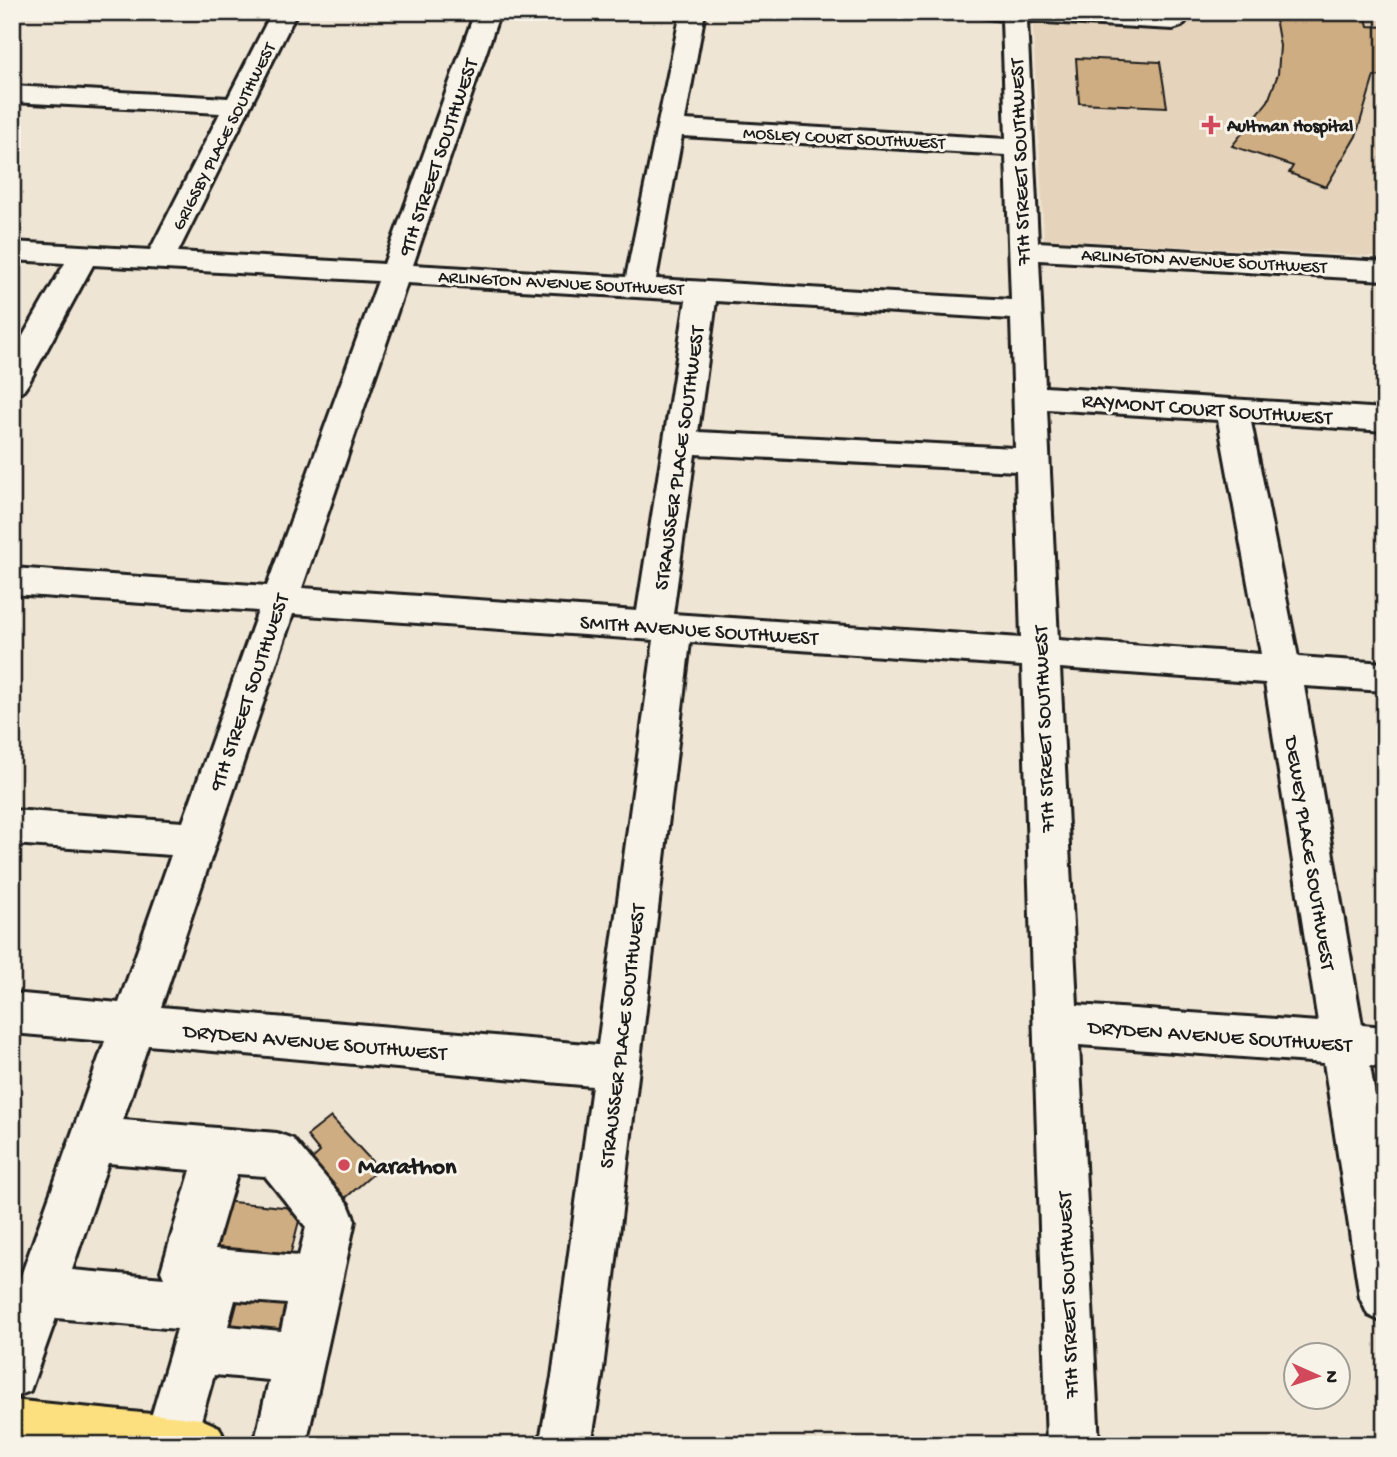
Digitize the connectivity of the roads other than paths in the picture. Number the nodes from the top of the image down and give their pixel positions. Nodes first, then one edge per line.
1 (285, 12) edge
2 (488, 12) edge
3 (693, 12) edge
4 (1005, 13) edge
5 (1161, 18) edge
6 (12, 94) edge
7 (238, 106) junction
8 (670, 127) junction
9 (1019, 148) junction
10 (1023, 250) junction
11 (12, 251) edge
12 (85, 255) junction
13 (160, 259) junction
14 (1385, 271) edge
15 (396, 273) junction
16 (639, 287) junction
17 (703, 290) junction
18 (1026, 310) junction
19 (12, 384) edge
20 (1029, 397) junction
21 (1232, 410) junction
22 (1385, 420) edge
23 (679, 442) junction
24 (1031, 460) junction
25 (12, 581) edge
26 (280, 600) junction
27 (663, 626) junction
28 (1040, 652) junction
29 (1282, 669) junction
30 (1385, 677) edge
31 (12, 827) edge
32 (197, 840) junction
33 (12, 1013) edge
34 (1055, 1023) junction
35 (133, 1024) junction
36 (1342, 1044) junction
37 (1385, 1047) edge
38 (618, 1068) junction
39 (94, 1140) junction
40 (220, 1150) junction
41 (317, 1282) junction
42 (41, 1292) junction
43 (1385, 1298) edge
44 (207, 1309) junction
45 (299, 1358) junction
46 (12, 1373) edge
47 (12, 1426) edge
48 (186, 1443) edge
49 (280, 1445) edge
50 (565, 1445) edge
51 (1073, 1445) edge

1 - 7 street, GRIGSBY PLACE SOUTHWEST
2 - 15 street, 9TH STREET SOUTHWEST
3 - 8 street
4 - 5 street
4 - 9 street, 7TH STREET SOUTHWEST
6 - 7 street
7 - 13 street, GRIGSBY PLACE SOUTHWEST
8 - 9 street, MOSLEY COURT SOUTHWEST
8 - 16 street
9 - 10 street, 7TH STREET SOUTHWEST
10 - 14 street, ARLINGTON AVENUE SOUTHWEST
10 - 18 street, 7TH STREET SOUTHWEST
11 - 12 street, ARLINGTON AVENUE SOUTHWEST
12 - 13 street, ARLINGTON AVENUE SOUTHWEST
12 - 19 street
13 - 15 street, ARLINGTON AVENUE SOUTHWEST
15 - 16 street, ARLINGTON AVENUE SOUTHWEST
15 - 26 street, 9TH STREET SOUTHWEST
16 - 17 street, ARLINGTON AVENUE SOUTHWEST
17 - 18 street, ARLINGTON AVENUE SOUTHWEST
17 - 23 street, STRAUSSER PLACE SOUTHWEST
18 - 20 street, 7TH STREET SOUTHWEST
20 - 21 street, RAYMONT COURT SOUTHWEST
20 - 24 street, 7TH STREET SOUTHWEST
21 - 22 street, RAYMONT COURT SOUTHWEST
21 - 29 street, DEWEY PLACE SOUTHWEST
23 - 24 street
23 - 27 street, STRAUSSER PLACE SOUTHWEST
24 - 28 street, 7TH STREET SOUTHWEST
25 - 26 street, SMITH AVENUE SOUTHWEST
26 - 27 street, SMITH AVENUE SOUTHWEST
26 - 32 street, 9TH STREET SOUTHWEST
27 - 28 street, SMITH AVENUE SOUTHWEST
27 - 38 street, STRAUSSER PLACE SOUTHWEST
28 - 29 street, SMITH AVENUE SOUTHWEST
28 - 34 street, 7TH STREET SOUTHWEST
29 - 30 street, SMITH AVENUE SOUTHWEST
29 - 36 street, DEWEY PLACE SOUTHWEST
31 - 32 street
32 - 35 street, 9TH STREET SOUTHWEST
33 - 35 street, DRYDEN AVENUE SOUTHWEST
34 - 36 street, DRYDEN AVENUE SOUTHWEST
34 - 51 street, 7TH STREET SOUTHWEST
35 - 38 street, DRYDEN AVENUE SOUTHWEST
35 - 39 street, 9TH STREET SOUTHWEST
36 - 37 street, DRYDEN AVENUE SOUTHWEST
36 - 43 street, DEWEY PLACE SOUTHWEST
38 - 50 street, STRAUSSER PLACE SOUTHWEST
39 - 40 street
39 - 42 street, 9TH STREET SOUTHWEST
40 - 41 street
40 - 44 street
41 - 44 street
41 - 45 street
42 - 44 street
42 - 46 street, 9TH STREET SOUTHWEST
44 - 45 street
44 - 48 street
45 - 49 street
47 - 48 main road

